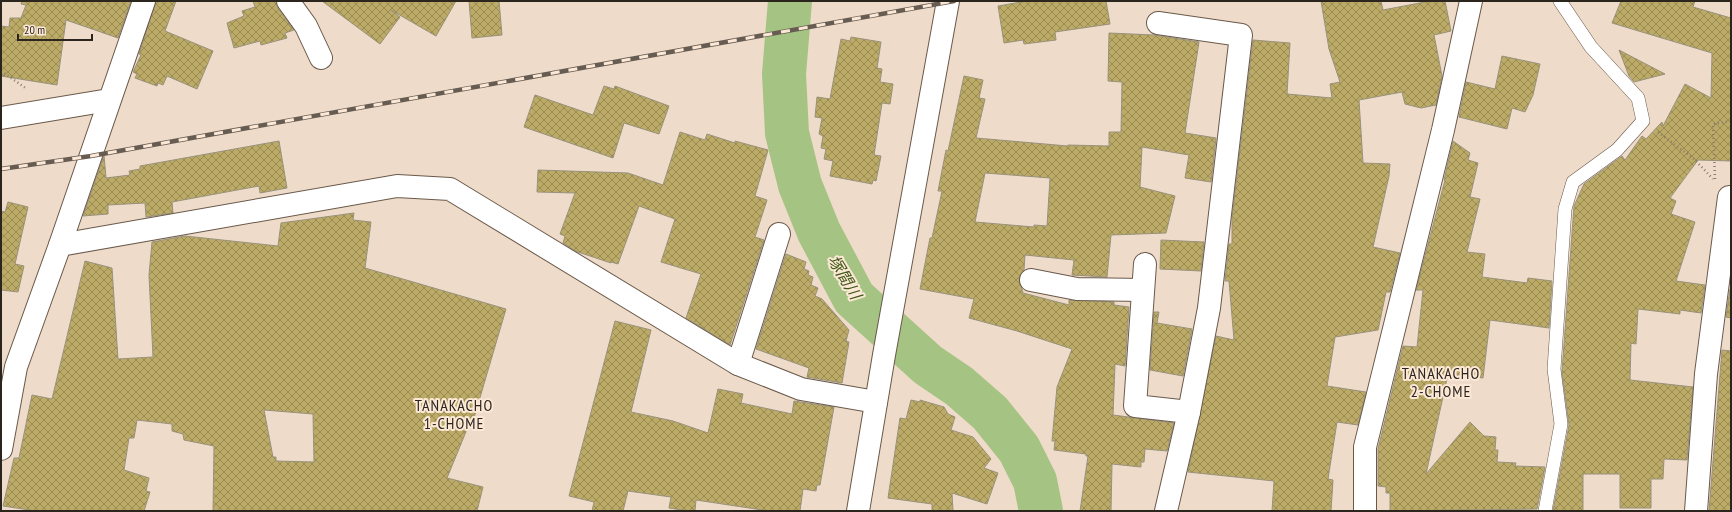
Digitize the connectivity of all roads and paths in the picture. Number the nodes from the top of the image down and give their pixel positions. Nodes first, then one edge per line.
1 (144, 1) edge
2 (288, 1) edge
3 (948, 1) edge
4 (1471, 1) edge
5 (1560, 1) edge
6 (1158, 23) dead end
7 (321, 58) dead end
8 (109, 100) junction
9 (1, 118) edge
10 (1643, 121) junction
11 (1731, 121) edge
12 (1731, 197) edge
13 (779, 234) dead end
14 (60, 245) junction
15 (1145, 264) dead end
16 (1031, 280) dead end
17 (1143, 290) junction
18 (738, 364) junction
19 (876, 402) junction
20 (1189, 412) junction
21 (1, 449) edge
22 (858, 511) edge
23 (1166, 511) edge
24 (1365, 511) edge
25 (1545, 511) edge
26 (1696, 511) edge

1 - 8 street
2 - 7 street
3 - 19 street
4 - 24 street
5 - 10 lane
6 - 20 street
8 - 9 street
8 - 14 street
10 - 11 path
10 - 25 lane
12 - 26 street
13 - 18 street
14 - 18 street
14 - 21 street
15 - 17 street
16 - 17 street
17 - 20 street
18 - 19 street
19 - 22 street
20 - 23 street

